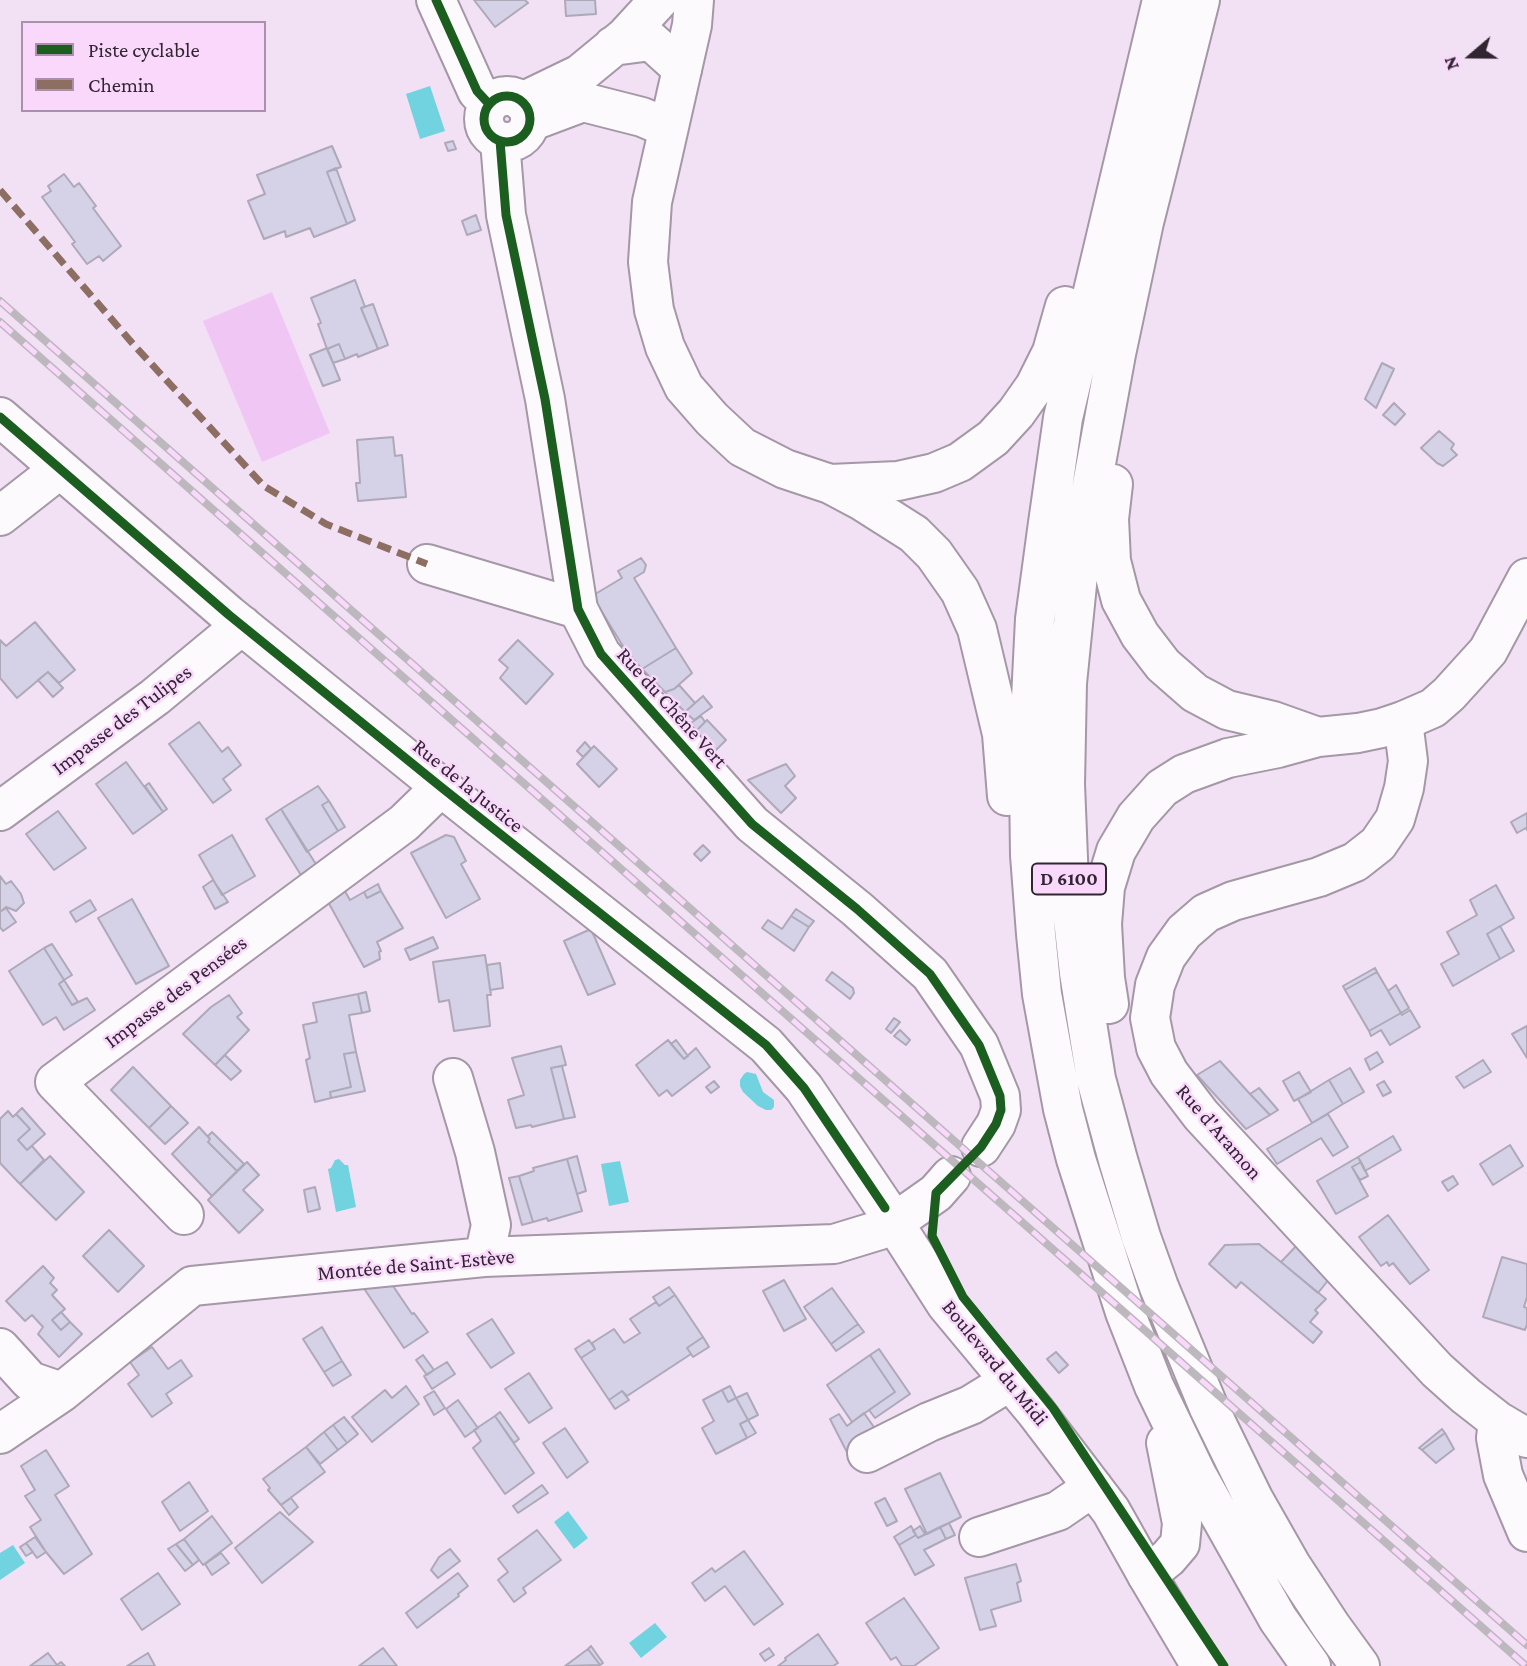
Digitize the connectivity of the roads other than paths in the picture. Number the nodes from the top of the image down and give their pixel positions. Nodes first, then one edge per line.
1 (436, 0) edge
2 (659, 0) edge
3 (694, 0) edge
4 (1162, 0) edge
5 (1200, 0) edge
6 (1151, 41) junction
7 (1189, 43) junction
8 (613, 46) junction
9 (682, 69) junction
10 (510, 117) junction
11 (668, 128) junction
12 (0, 417) edge
13 (60, 469) junction
14 (830, 484) junction
15 (0, 516) edge
16 (427, 564) dead end
17 (1527, 578) edge
18 (578, 609) junction
19 (242, 625) junction
20 (1403, 721) junction
21 (1318, 737) junction
22 (441, 787) junction
23 (0, 811) edge
24 (1036, 934) junction
25 (453, 1078) dead end
26 (981, 1147) dead end
27 (951, 1177) dead end
28 (184, 1215) dead end
29 (894, 1222) junction
30 (1141, 1237) junction
31 (484, 1257) junction
32 (0, 1348) edge
33 (1010, 1381) junction
34 (1154, 1386) junction
35 (62, 1392) junction
36 (1512, 1429) edge
37 (0, 1434) edge
38 (867, 1453) dead end
39 (1093, 1487) junction
40 (1527, 1532) edge
41 (979, 1537) dead end
42 (1147, 1575) junction
43 (1200, 1666) edge
44 (1311, 1666) edge
45 (1360, 1666) edge

1 - 10 main road, Rue du Chêne Vert
2 - 8 main road
3 - 9 main road
4 - 6 main road, D 6100
5 - 7 main road, D 6100
6 - 14 main road
6 - 24 main road, D 6100
7 - 21 main road
7 - 30 main road, D 6100
8 - 9 main road
8 - 10 main road
9 - 11 main road
10 - 11 main road
10 - 18 main road, Rue du Chêne Vert
11 - 14 main road
12 - 13 main road, Rue de la Justice
13 - 15 main road
13 - 19 main road, Rue de la Justice
14 - 24 main road
16 - 18 main road
17 - 20 main road
18 - 26 main road, Rue du Chêne Vert
19 - 22 main road, Rue de la Justice
19 - 23 main road, Impasse des Tulipes
20 - 21 main road
20 - 36 main road, Rue d'Aramon
21 - 30 main road
22 - 28 main road, Impasse des Pensées
22 - 29 main road, Rue de la Justice
24 - 34 main road, D 6100
25 - 31 main road
27 - 29 main road
29 - 31 main road, Montée de Saint-Estève
29 - 33 main road, Boulevard du Midi
30 - 45 main road, D 6100
31 - 35 main road, Montée de Saint-Estève
32 - 35 main road
33 - 38 main road
33 - 39 main road, Boulevard du Midi
34 - 42 main road
34 - 44 main road, D 6100
35 - 37 main road, Montée de Saint-Estève
36 - 40 main road
39 - 41 main road
39 - 42 main road, Boulevard du Midi
42 - 43 main road, Boulevard du Midi

